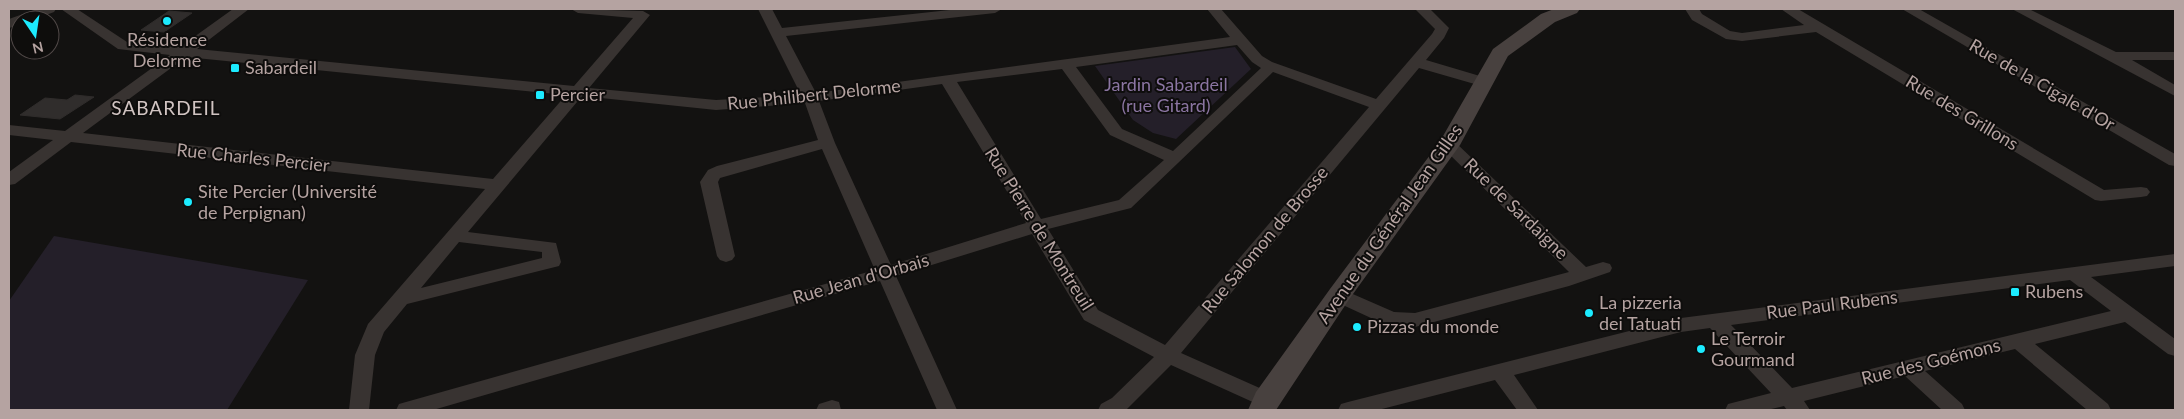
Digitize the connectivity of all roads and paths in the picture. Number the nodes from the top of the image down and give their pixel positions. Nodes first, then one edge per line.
1 (49, 9) edge
2 (68, 9) edge
3 (242, 9) edge
4 (578, 9) edge
5 (765, 9) edge
6 (995, 9) edge
7 (1214, 9) edge
8 (1422, 9) edge
9 (1570, 9) edge
10 (1692, 9) edge
11 (1788, 9) edge
12 (1909, 9) edge
13 (2019, 9) edge
14 (9, 24) edge
15 (1820, 27) junction
16 (778, 33) junction
17 (1241, 40) junction
18 (182, 52) junction
19 (2113, 56) junction
20 (2175, 56) edge
21 (1415, 62) junction
22 (1067, 65) junction
23 (1270, 67) junction
24 (947, 79) junction
25 (1485, 82) junction
26 (580, 91) junction
27 (2175, 91) edge
28 (810, 97) junction
29 (1380, 106) junction
30 (9, 130) edge
31 (66, 137) junction
32 (827, 143) junction
33 (1449, 145) junction
34 (1175, 158) junction
35 (2175, 161) edge
36 (9, 180) edge
37 (497, 185) junction
38 (2142, 192) dead end
39 (1037, 226) junction
40 (455, 236) junction
41 (726, 256) dead end
42 (2175, 260) edge
43 (1603, 268) dead end
44 (885, 272) junction
45 (1582, 274) junction
46 (2074, 274) junction
47 (1339, 295) junction
48 (398, 300) junction
49 (2128, 314) junction
50 (1714, 320) junction
51 (2017, 340) junction
52 (2175, 349) edge
53 (1168, 355) junction
54 (1909, 368) junction
55 (1500, 371) junction
56 (1794, 403) edge
57 (1264, 405) edge
58 (359, 410) edge
59 (406, 410) edge
60 (947, 410) edge
61 (1108, 410) edge
62 (1348, 410) edge
63 (1528, 410) edge
64 (1735, 410) edge
65 (1955, 410) edge
66 (2101, 410) edge

1 - 14 street
2 - 18 street, Rue Philibert Delorme
3 - 18 street
4 - 26 street
5 - 16 street
6 - 16 street
7 - 17 street
8 - 21 street, Rue Salomon de Brosse
9 - 25 main road, Avenue du Général Jean Gilles
10 - 15 street
11 - 15 street, Rue des Grillons
12 - 35 street, Rue de la Cigale d'Or
13 - 19 street
15 - 38 street, Rue des Grillons
16 - 28 street
17 - 22 street, Rue Philibert Delorme
17 - 23 street
18 - 26 street, Rue Philibert Delorme
18 - 31 street
19 - 20 street
19 - 27 street
21 - 25 street
21 - 29 street, Rue Salomon de Brosse
22 - 24 street, Rue Philibert Delorme
22 - 34 street
23 - 29 street
23 - 34 street, Rue Jean d'Orbais
24 - 28 street, Rue Philibert Delorme
24 - 39 street, Rue Pierre de Montreuil
25 - 33 main road, Avenue du Général Jean Gilles
26 - 28 street, Rue Philibert Delorme
26 - 37 street
28 - 32 street
29 - 53 street, Rue Salomon de Brosse
30 - 31 street, Rue Charles Percier
31 - 36 street
31 - 37 street, Rue Charles Percier
32 - 41 street
32 - 44 street
33 - 45 street, Rue de Sardaigne
33 - 47 main road, Avenue du Général Jean Gilles
34 - 39 street, Rue Jean d'Orbais
37 - 40 street
39 - 44 street, Rue Jean d'Orbais
39 - 53 street, Rue Pierre de Montreuil
40 - 48 street
40 - 48 street
42 - 46 street, Rue Paul Rubens
43 - 45 street, Rue de Sardaigne
44 - 59 street, Rue Jean d'Orbais
44 - 60 street
45 - 47 street, Rue de Sardaigne
46 - 49 street
46 - 50 street, Rue Paul Rubens
47 - 57 main road, Avenue du Général Jean Gilles
48 - 58 street
49 - 51 street, Rue des Goémons
49 - 52 street
50 - 55 street, Rue Paul Rubens
50 - 56 street
51 - 54 street, Rue des Goémons
51 - 66 street
53 - 57 street, Rue Pierre de Montreuil
53 - 61 street, Rue Salomon de Brosse
54 - 56 street, Rue des Goémons
54 - 65 street
55 - 62 street, Rue Paul Rubens
55 - 63 street
56 - 64 street, Rue des Goémons

